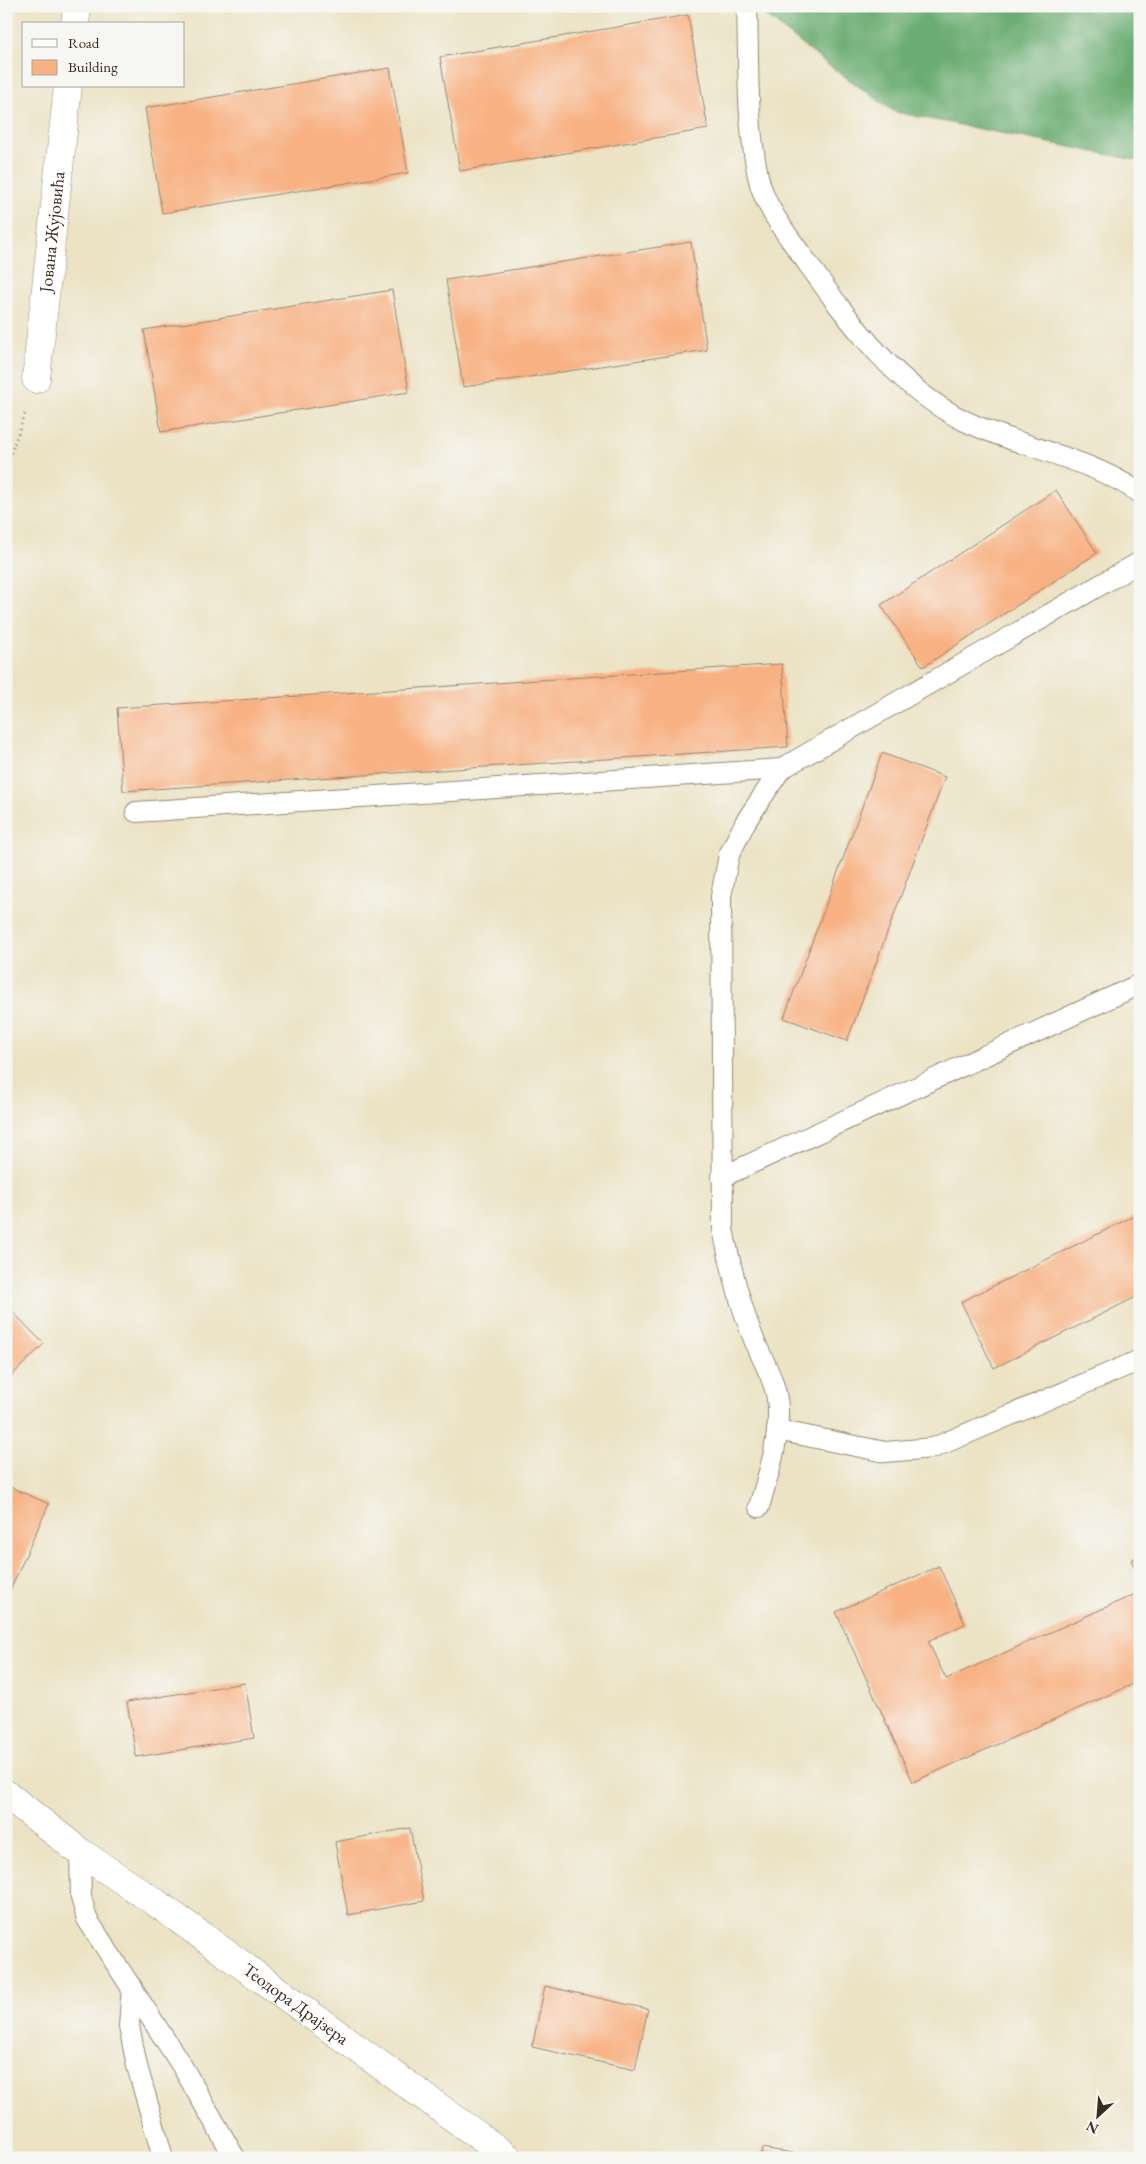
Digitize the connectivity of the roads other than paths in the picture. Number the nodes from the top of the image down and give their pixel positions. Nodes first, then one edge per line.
1 (77, 6) edge
2 (747, 6) edge
3 (75, 22) edge
4 (68, 88) edge
5 (36, 379) road end
6 (1140, 493) edge
7 (1140, 562) edge
8 (781, 770) junction
9 (136, 812) dead end
10 (1140, 984) edge
11 (722, 1177) junction
12 (1140, 1360) edge
13 (777, 1430) junction
14 (759, 1507) dead end
15 (6, 1794) edge
16 (80, 1852) junction
17 (132, 1987) junction
18 (163, 2158) edge
19 (236, 2158) edge
20 (509, 2158) edge

1 - 3 main road
2 - 6 lane
4 - 5 main road, Јована Жујовића
7 - 8 lane
8 - 9 lane
8 - 11 lane
10 - 11 lane
11 - 13 lane
12 - 13 lane
13 - 14 lane
15 - 16 main road, Теодора Драјзера
16 - 17 lane
16 - 20 main road, Теодора Драјзера
17 - 18 lane
17 - 19 lane

